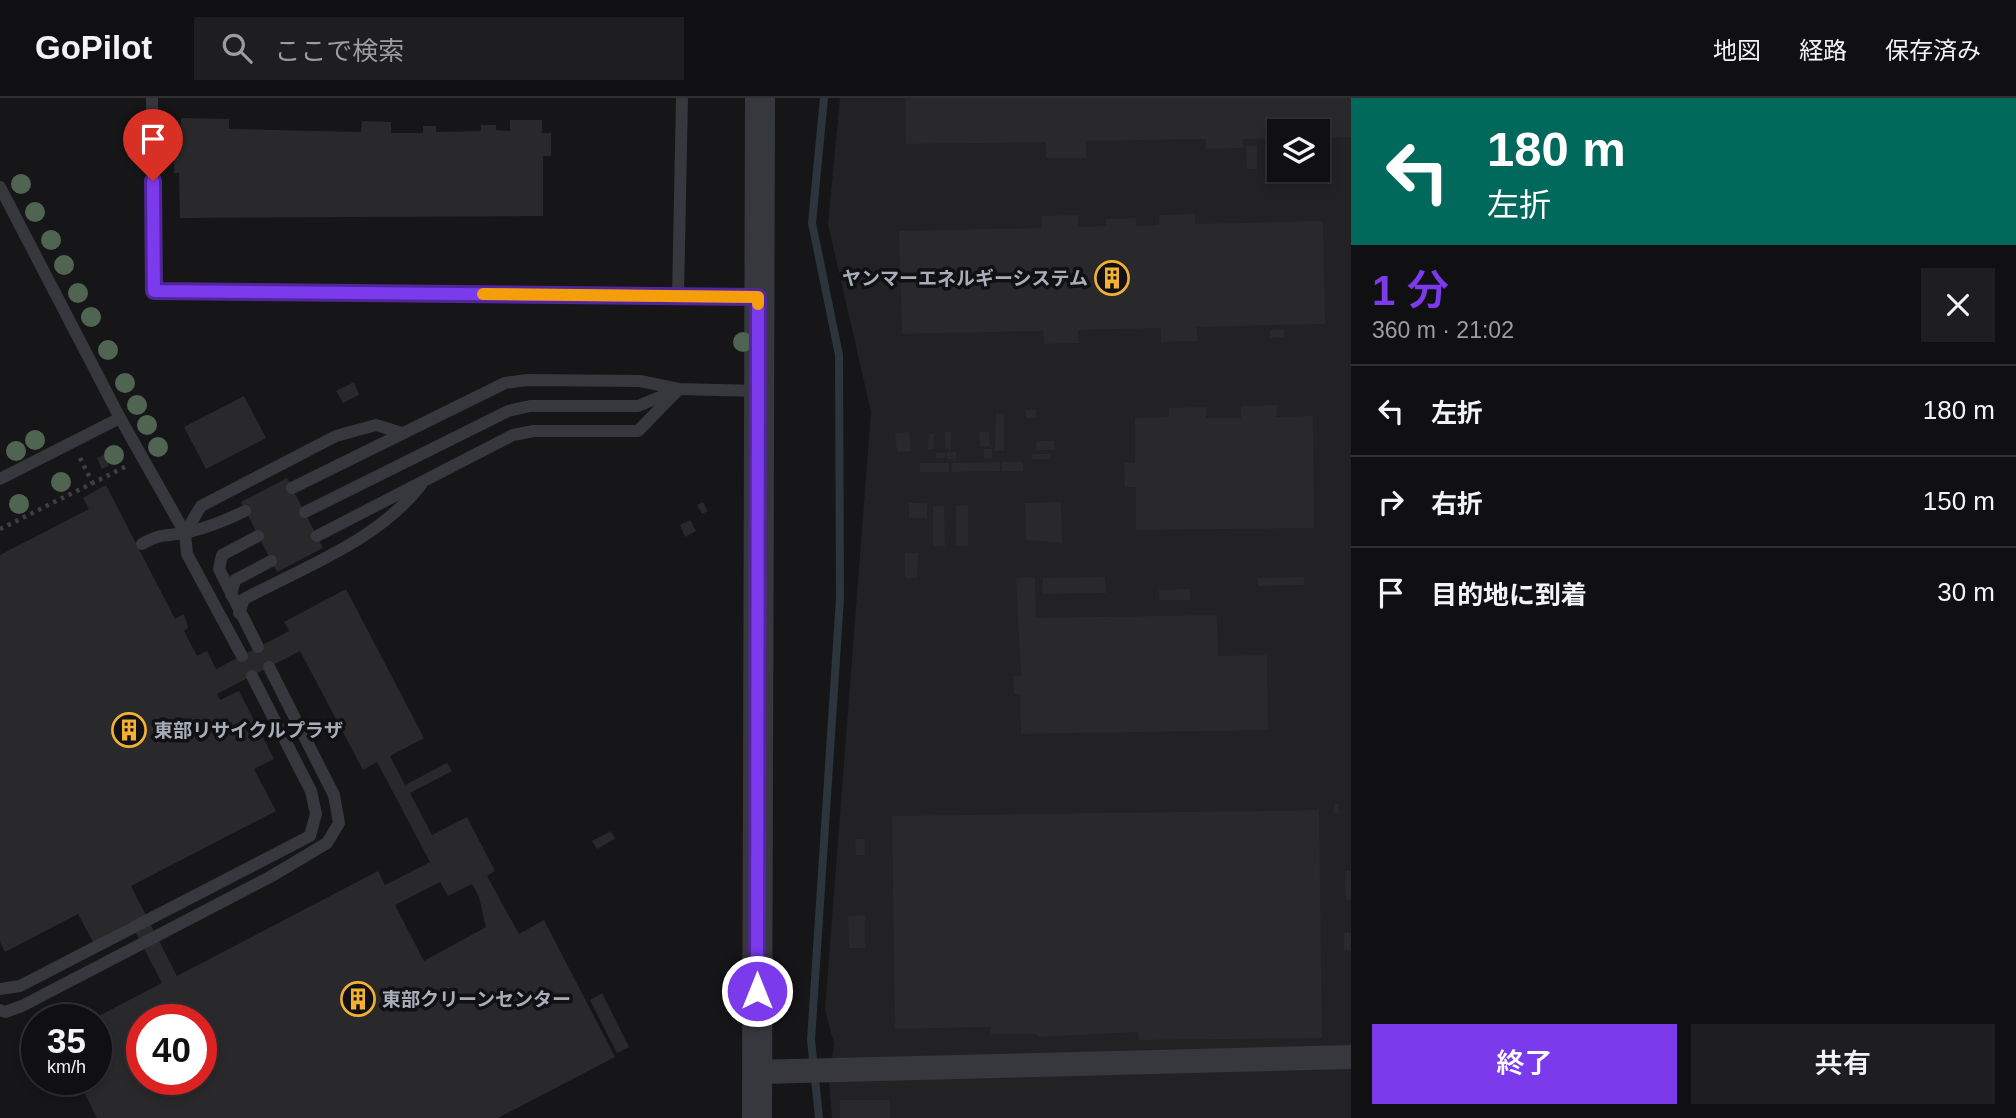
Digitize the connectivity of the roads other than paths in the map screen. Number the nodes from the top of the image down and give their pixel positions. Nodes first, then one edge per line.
1 (152, 98) edge
2 (682, 98) edge
3 (760, 98) edge
4 (0, 187) edge
5 (678, 296) junction
6 (758, 297) junction
7 (679, 389) junction
8 (758, 391) junction
9 (120, 418) junction
10 (402, 433) junction
11 (0, 479) edge
12 (424, 482) junction
13 (292, 488) dead end
14 (245, 511) dead end
15 (304, 512) dead end
16 (185, 533) junction
17 (258, 536) dead end
18 (317, 537) dead end
19 (142, 544) dead end
20 (271, 561) dead end
21 (231, 595) junction
22 (239, 613) junction
23 (258, 648) dead end
24 (242, 656) dead end
25 (269, 667) dead end
26 (253, 676) dead end
27 (0, 989) edge
28 (0, 1010) edge
29 (1351, 1057) edge
30 (757, 1072) junction
31 (757, 1118) edge

1 - 5 lane
2 - 5 lane
3 - 6 street
4 - 9 lane
5 - 6 lane
6 - 8 street
7 - 8 lane
7 - 10 lane
7 - 12 lane
7 - 15 lane
8 - 30 street
9 - 11 lane
9 - 16 lane
10 - 13 lane
10 - 16 lane
12 - 18 lane
12 - 22 lane
14 - 16 lane
16 - 19 lane
16 - 24 lane
17 - 21 lane
20 - 21 lane
21 - 22 lane
22 - 23 lane
25 - 28 lane
26 - 27 lane
29 - 30 street
30 - 31 street

